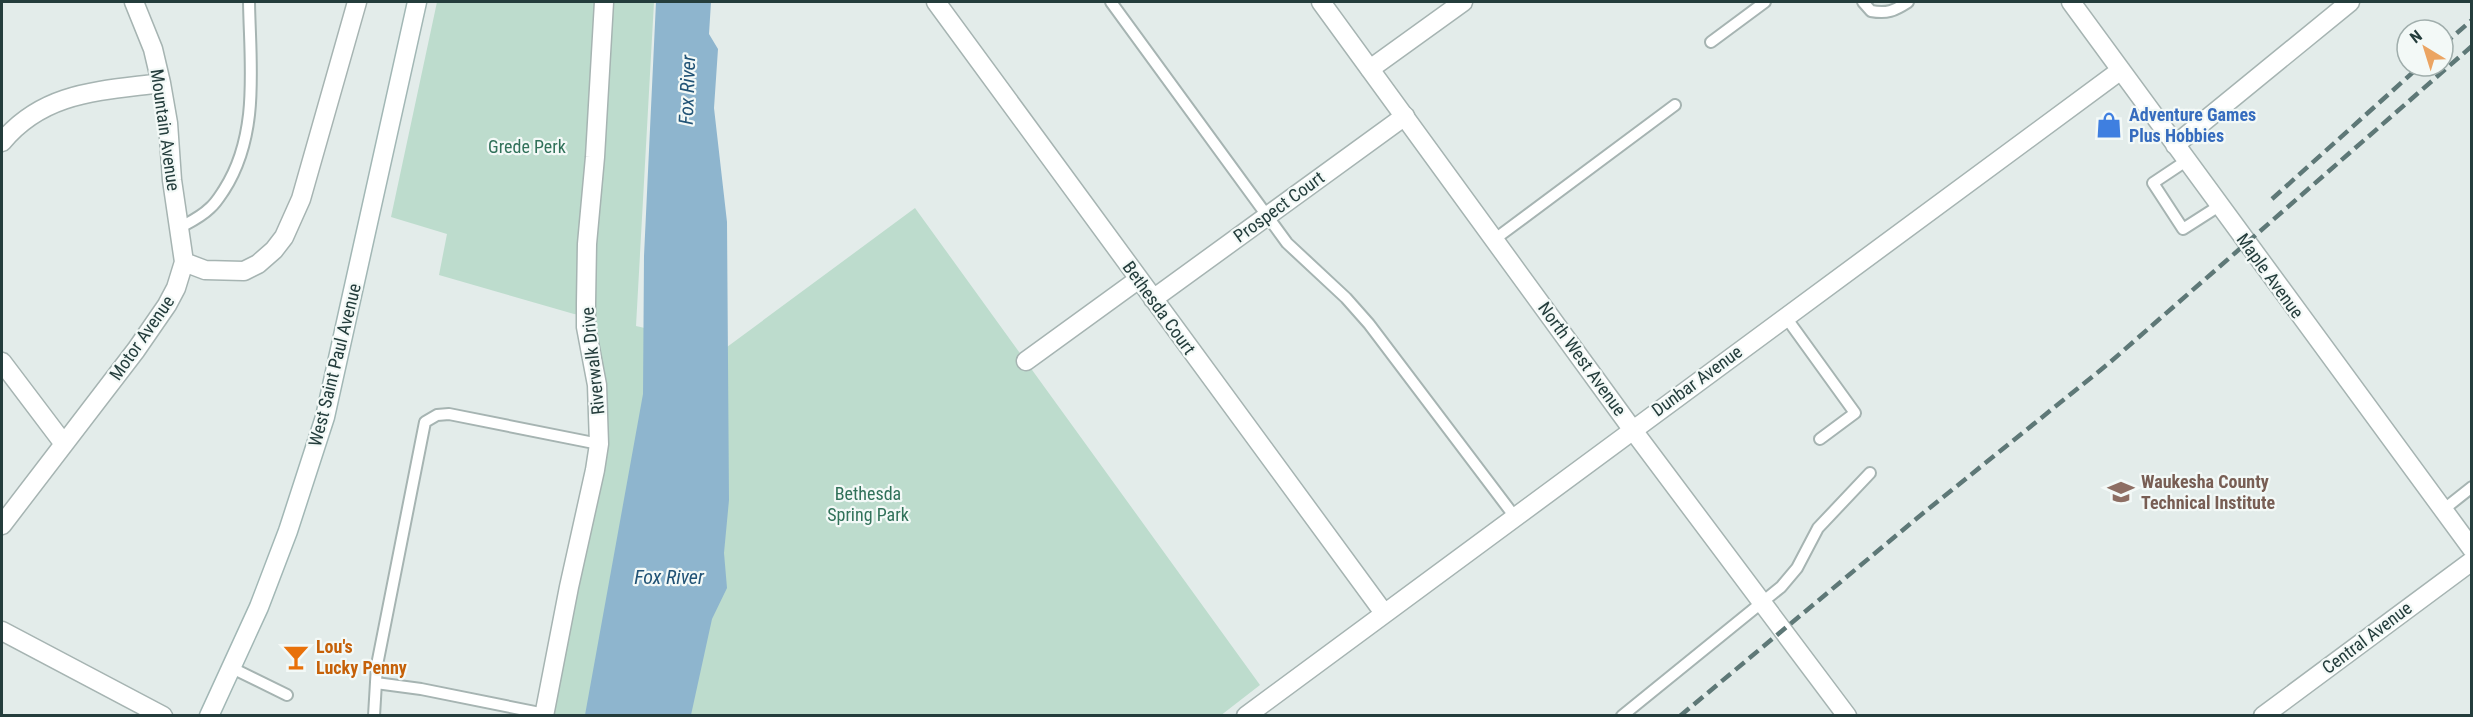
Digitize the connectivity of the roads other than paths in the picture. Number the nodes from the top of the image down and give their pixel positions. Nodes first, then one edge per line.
1 (134, 2) edge
2 (249, 2) edge
3 (357, 2) edge
4 (417, 2) edge
5 (604, 2) edge
6 (936, 2) edge
7 (1111, 2) edge
8 (1321, 2) edge
9 (1463, 2) edge
10 (1765, 2) edge
11 (1863, 2) edge
12 (1908, 2) edge
13 (2071, 2) edge
14 (2350, 2) edge
15 (1712, 42) dead end
16 (1370, 69) junction
17 (2121, 70) junction
18 (161, 83) junction
19 (1675, 105) dead end
20 (1404, 116) junction
21 (2, 142) edge
22 (2175, 145) junction
23 (2186, 161) junction
24 (2219, 206) junction
25 (1266, 216) junction
26 (179, 228) junction
27 (1495, 239) junction
28 (184, 262) junction
29 (1139, 279) junction
30 (1153, 299) junction
31 (1785, 316) junction
32 (1026, 361) dead end
33 (2, 362) edge
34 (1632, 429) junction
35 (1820, 439) dead end
36 (63, 444) junction
37 (599, 444) junction
38 (1870, 473) dead end
39 (2472, 487) edge
40 (2443, 510) junction
41 (1515, 517) junction
42 (2, 525) edge
43 (2472, 549) edge
44 (2472, 561) edge
45 (1763, 603) junction
46 (1384, 613) junction
47 (2, 631) edge
48 (231, 668) junction
49 (376, 683) junction
50 (287, 695) dead end
51 (544, 715) edge
52 (163, 716) edge
53 (209, 716) edge
54 (374, 716) edge
55 (1246, 716) edge
56 (1622, 716) edge
57 (1847, 716) edge
58 (2263, 716) edge

1 - 18 street, Mountain Avenue
2 - 26 lane
3 - 28 street
4 - 48 street, West Saint Paul Avenue
5 - 37 street, Riverwalk Drive
6 - 29 street, Bethesda Court
7 - 25 lane
8 - 16 street, North West Avenue
9 - 16 street
10 - 15 lane
11 - 12 lane
13 - 17 street, Maple Avenue
14 - 22 street
16 - 20 street, North West Avenue
17 - 22 street, Maple Avenue
17 - 31 street, Dunbar Avenue
18 - 21 street
18 - 26 street, Mountain Avenue
19 - 27 lane
20 - 25 street, Prospect Court
20 - 27 street, North West Avenue
22 - 23 street, Maple Avenue
23 - 24 street, Maple Avenue
23 - 24 lane
24 - 40 street, Maple Avenue
25 - 30 street, Prospect Court
25 - 41 lane
26 - 28 street, Mountain Avenue
27 - 34 street, North West Avenue
28 - 36 street, Motor Avenue
29 - 30 street, Bethesda Court
29 - 32 street
30 - 46 street, Bethesda Court
31 - 34 street, Dunbar Avenue
31 - 35 lane
33 - 36 street
34 - 41 street, Dunbar Avenue
34 - 45 street, North West Avenue
36 - 42 street, Motor Avenue
37 - 49 lane
37 - 51 street, Riverwalk Drive
38 - 45 lane
39 - 40 lane
40 - 43 street, Maple Avenue
41 - 46 street, Dunbar Avenue
44 - 58 street, Central Avenue
45 - 56 lane
45 - 57 street, North West Avenue
46 - 55 street, Dunbar Avenue
47 - 52 street
48 - 50 lane
48 - 53 street, West Saint Paul Avenue
49 - 51 lane
49 - 54 lane

